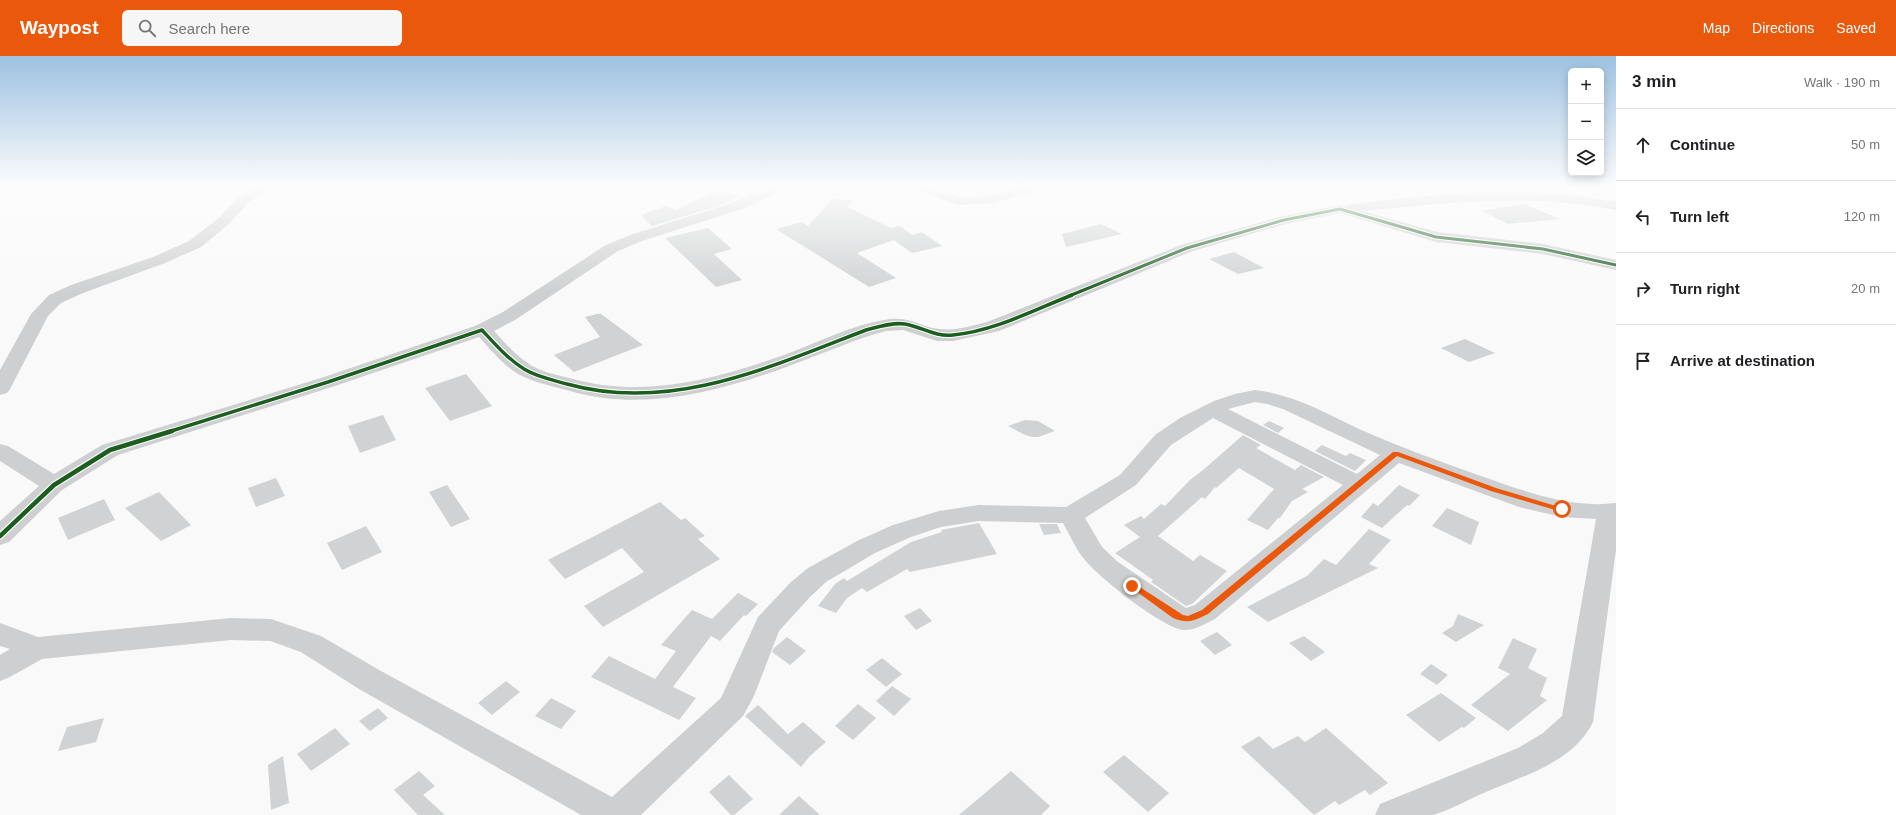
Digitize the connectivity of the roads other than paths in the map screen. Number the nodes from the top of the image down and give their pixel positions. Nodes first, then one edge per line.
1 (222, 222) edge
2 (684, 222) edge
3 (1276, 222) edge
4 (1386, 222) edge
5 (1616, 265) edge
6 (482, 330) junction
7 (0, 389) edge
8 (1213, 410) junction
9 (0, 451) edge
10 (1396, 454) junction
11 (1359, 484) junction
12 (54, 485) junction
13 (1612, 511) edge
14 (1071, 515) junction
15 (0, 536) edge
16 (0, 634) edge
17 (37, 648) junction
18 (0, 669) edge
19 (613, 815) edge
20 (618, 815) edge
21 (1392, 815) edge

1 - 7 street
2 - 6 street
3 - 6 street
4 - 5 street
6 - 12 street
8 - 10 street
8 - 11 street
8 - 14 street
9 - 12 street
10 - 11 street
10 - 13 street
11 - 14 street
12 - 15 street
13 - 21 street
14 - 20 street
16 - 17 street
17 - 18 street
17 - 19 street

